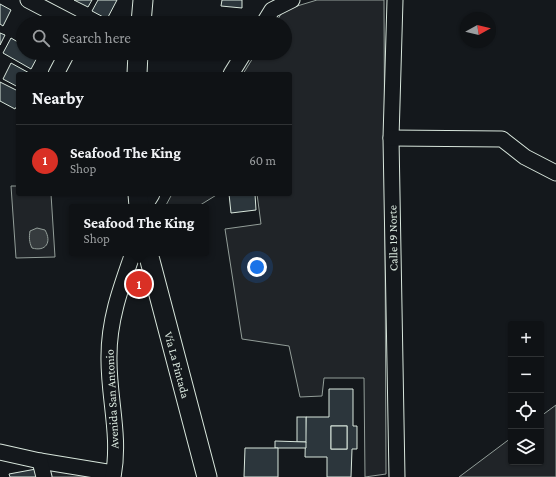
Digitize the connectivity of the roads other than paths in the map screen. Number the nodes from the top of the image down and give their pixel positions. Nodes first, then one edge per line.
1 (28, 0) edge
2 (143, 0) edge
3 (292, 0) edge
4 (395, 0) edge
5 (59, 16) edge
6 (142, 16) edge
7 (268, 16) edge
8 (63, 60) edge
9 (240, 60) edge
10 (57, 72) edge
11 (232, 72) edge
12 (391, 138) junction
13 (556, 172) edge
14 (132, 256) edge
15 (149, 256) edge
16 (0, 452) edge
17 (40, 461) junction
18 (113, 475) edge
19 (44, 477) edge
20 (207, 477) edge
21 (397, 477) edge

1 - 5 street
2 - 6 main road
3 - 7 street
4 - 12 street, Calle 19 Norte
8 - 10 street
9 - 11 street
12 - 13 street
12 - 21 street, Calle 19 Norte
14 - 18 street, Avenida San Antonio
15 - 20 main road, Vía La Pintada
16 - 17 street
17 - 18 street
17 - 19 street

